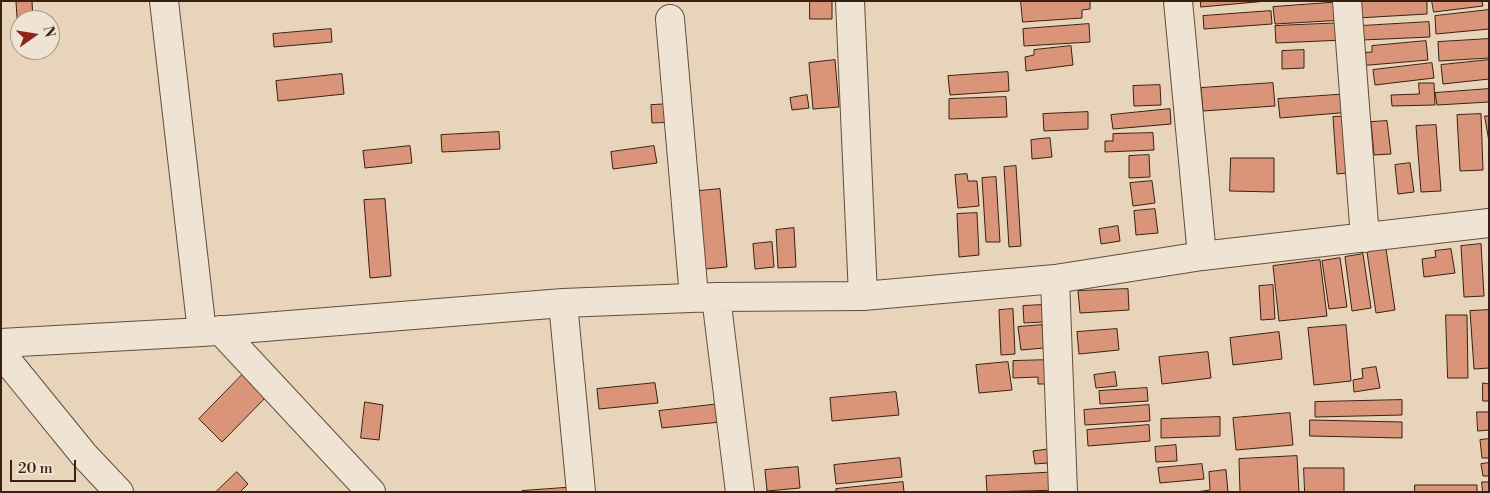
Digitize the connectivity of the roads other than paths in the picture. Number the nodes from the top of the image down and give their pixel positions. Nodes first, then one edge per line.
1 (164, 1) edge
2 (850, 1) edge
3 (1178, 1) edge
4 (1347, 1) edge
5 (670, 19) dead end
6 (1489, 223) edge
7 (1365, 238) junction
8 (1202, 256) junction
9 (1055, 279) junction
10 (863, 296) junction
11 (705, 297) junction
12 (563, 303) junction
13 (211, 331) junction
14 (1, 343) edge
15 (1, 353) edge
16 (119, 492) edge
17 (371, 492) edge
18 (581, 492) edge
19 (740, 492) edge
20 (1063, 492) edge

1 - 13 street
2 - 10 street
3 - 8 street
4 - 7 street
5 - 11 street
6 - 7 street
7 - 8 street
8 - 9 street
9 - 10 street
9 - 20 street
10 - 11 street
11 - 12 street
11 - 19 street
12 - 13 street
12 - 18 street
13 - 14 street
13 - 17 street
15 - 16 street

